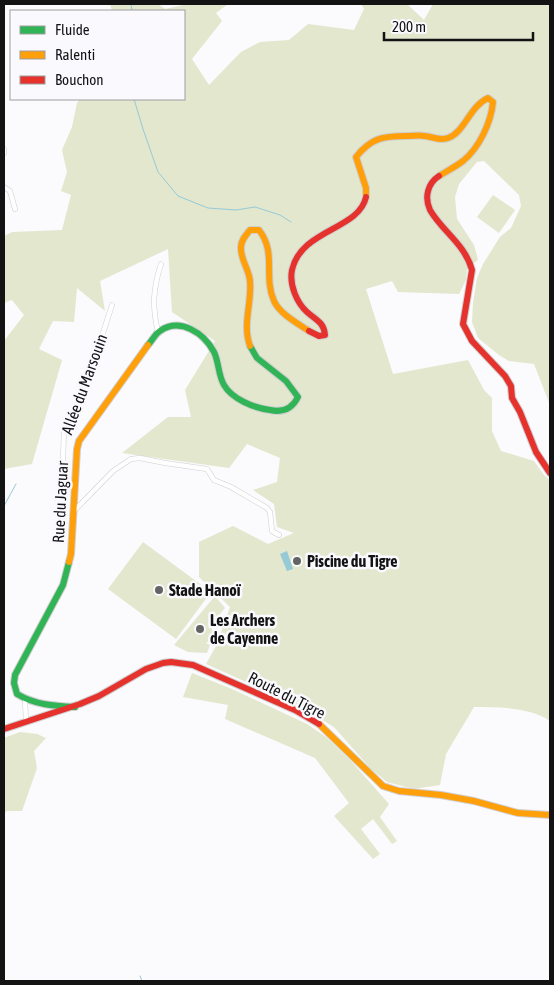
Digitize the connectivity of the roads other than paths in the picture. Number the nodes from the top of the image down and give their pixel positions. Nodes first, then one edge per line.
1 (4, 187) edge
2 (15, 209) dead end
3 (161, 264) dead end
4 (112, 305) dead end
5 (158, 332) junction
6 (550, 473) edge
7 (75, 487) junction
8 (73, 512) junction
9 (279, 535) dead end
10 (25, 699) junction
11 (45, 704) junction
12 (74, 707) junction
13 (46, 715) junction
14 (26, 722) junction
15 (4, 729) edge
16 (550, 815) edge

1 - 2 street
3 - 5 street
4 - 7 street, Allée du Marsouin
5 - 6 street
5 - 7 street, Rue du Jaguar
7 - 8 street, Rue du Jaguar
8 - 9 street
8 - 10 street, Rue du Jaguar
10 - 11 street
10 - 14 street, Rue du Jaguar
11 - 12 street
11 - 13 street
12 - 13 street, Route du Tigre
12 - 16 street, Route du Tigre
13 - 14 street, Route du Tigre
14 - 15 street, Route du Tigre

